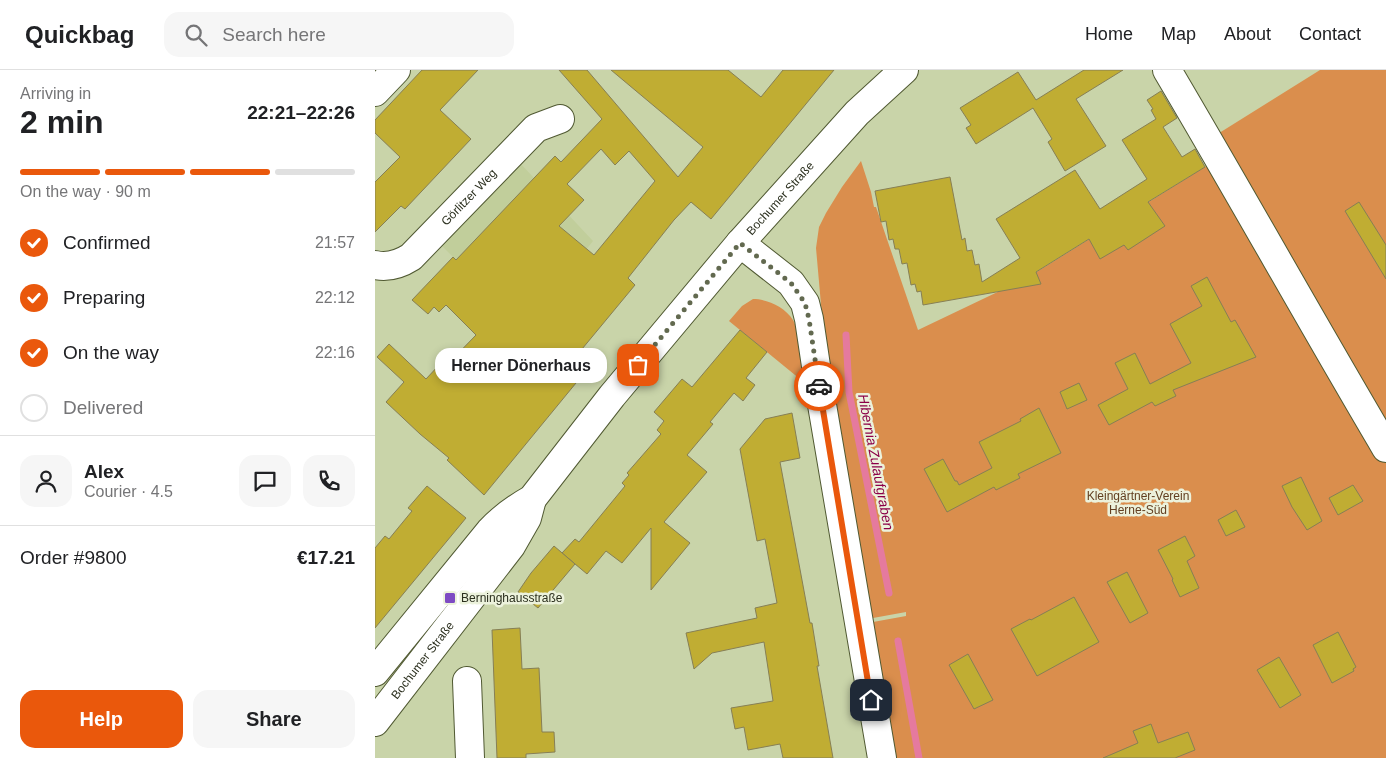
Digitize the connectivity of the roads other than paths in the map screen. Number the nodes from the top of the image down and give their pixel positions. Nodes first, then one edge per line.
1 (396, 70) edge
2 (904, 70) edge
3 (1167, 70) edge
4 (375, 92) edge
5 (559, 119) dead end
6 (740, 243) junction
7 (375, 264) edge
8 (1386, 448) edge
9 (532, 498) junction
10 (375, 672) edge
11 (467, 681) dead end
12 (375, 722) edge
13 (470, 758) edge
14 (881, 758) edge

1 - 4 main road
2 - 6 main road, Bochumer Straße
3 - 8 main road
5 - 7 main road, Görlitzer Weg
6 - 9 main road, Bochumer Straße
6 - 14 main road
9 - 10 main road, Bochumer Straße
9 - 12 main road, Bochumer Straße
11 - 13 main road

